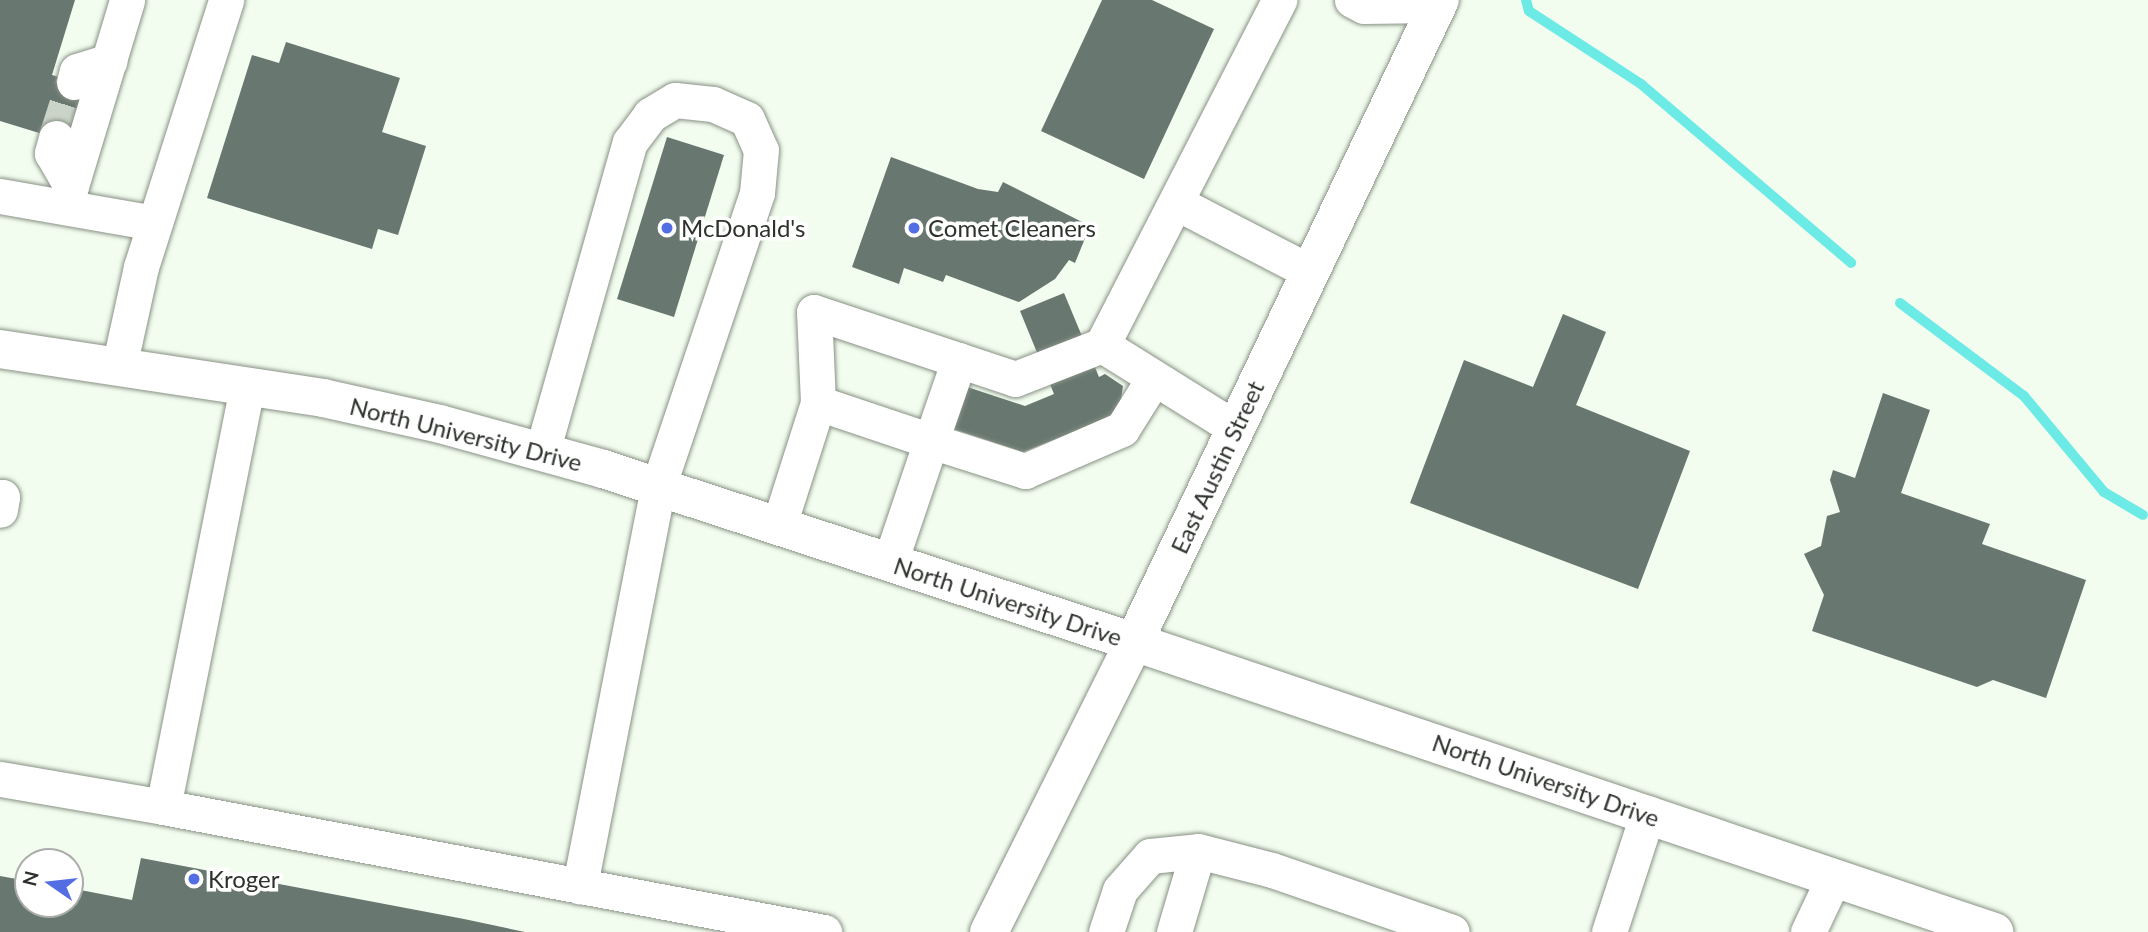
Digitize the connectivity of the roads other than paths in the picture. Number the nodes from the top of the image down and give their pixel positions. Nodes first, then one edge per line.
1 (127, 0) edge
2 (226, 0) edge
3 (1279, 0) edge
4 (1352, 0) edge
5 (1438, 2) edge
6 (109, 61) junction
7 (74, 82) tunnel mouth
8 (56, 138) tunnel mouth
9 (0, 196) edge
10 (68, 196) junction
11 (1177, 203) junction
12 (155, 223) junction
13 (1310, 272) junction
14 (1101, 345) junction
15 (0, 349) edge
16 (959, 360) junction
17 (118, 367) junction
18 (1154, 377) junction
19 (247, 387) junction
20 (818, 403) junction
21 (1235, 428) junction
22 (931, 441) junction
23 (542, 452) junction
24 (658, 487) junction
25 (0, 497) edge
26 (0, 510) edge
27 (779, 525) junction
28 (890, 562) junction
29 (1134, 642) junction
30 (0, 779) edge
31 (163, 807) junction
32 (1648, 814) junction
33 (1198, 851) junction
34 (1833, 879) junction
35 (580, 886) junction
36 (824, 932) edge
37 (989, 932) edge
38 (1106, 932) edge
39 (1174, 932) edge
40 (1452, 932) edge
41 (1609, 932) edge
42 (1808, 932) edge
43 (1994, 932) edge

1 - 6 street
2 - 12 street
3 - 11 street
4 - 5 street
5 - 13 main road, East Austin Street
6 - 7 street
6 - 10 street
8 - 10 street
9 - 10 street
10 - 12 street
11 - 13 street
11 - 14 street
12 - 17 street
13 - 21 main road, East Austin Street
14 - 16 street
14 - 18 street
15 - 17 main road, North University Drive
16 - 20 street
16 - 22 street
17 - 19 main road, North University Drive
18 - 21 street
18 - 22 street
19 - 23 main road, North University Drive
19 - 31 street
20 - 22 street
20 - 27 street
21 - 29 main road, East Austin Street
22 - 28 street
23 - 24 main road, North University Drive
23 - 24 street
24 - 27 main road, North University Drive
24 - 35 street
25 - 26 street
27 - 28 main road, North University Drive
28 - 29 main road, North University Drive
29 - 32 main road, North University Drive
29 - 37 main road, East Austin Street
30 - 31 street
31 - 35 street
32 - 34 main road, North University Drive
32 - 41 street
33 - 38 street
33 - 39 street
33 - 40 street
34 - 42 street
34 - 43 main road, North University Drive
35 - 36 street

